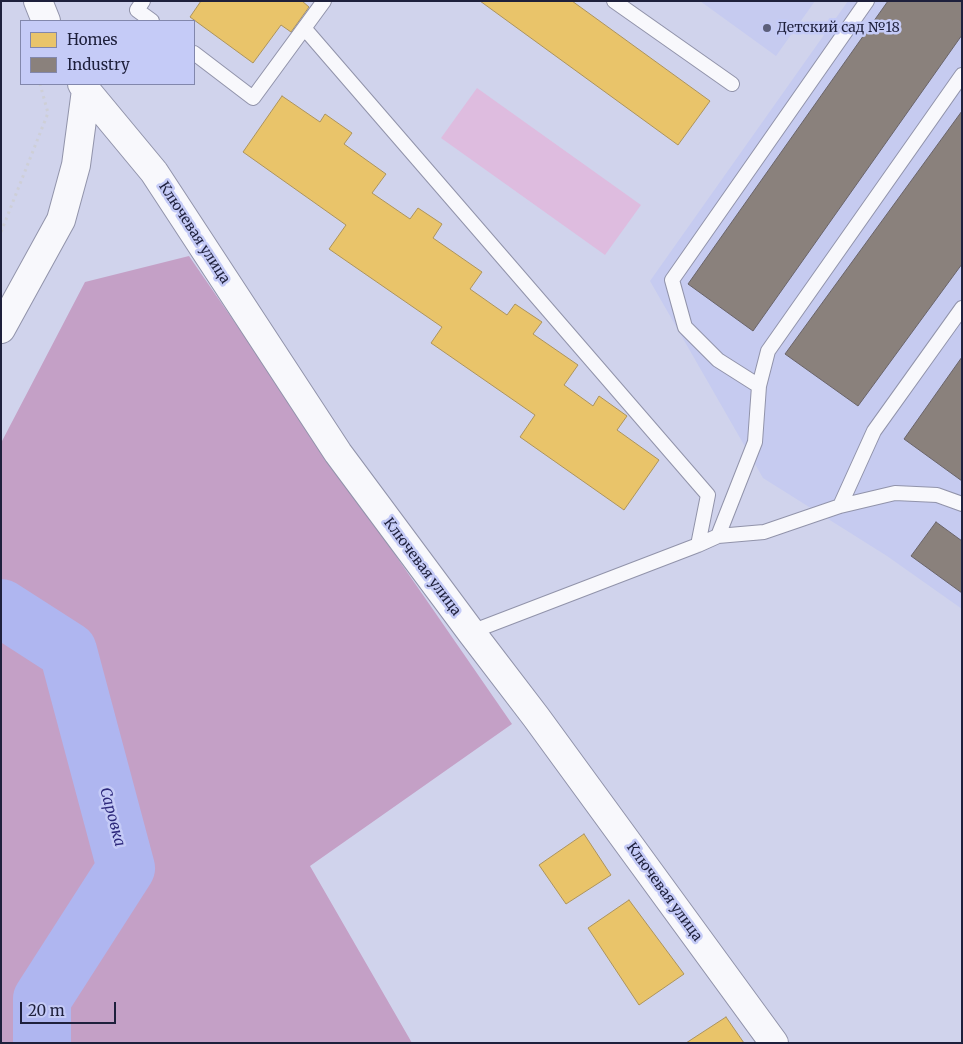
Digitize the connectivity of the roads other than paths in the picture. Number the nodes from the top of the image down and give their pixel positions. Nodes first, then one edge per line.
1 (38, 1) edge
2 (143, 1) edge
3 (324, 1) edge
4 (614, 1) edge
5 (867, 1) edge
6 (46, 20) edge
7 (151, 20) edge
8 (305, 29) junction
9 (195, 54) edge
10 (962, 75) edge
11 (732, 84) dead end
12 (84, 87) edge
13 (962, 308) edge
14 (1, 329) edge
15 (759, 386) junction
16 (962, 504) edge
17 (840, 506) junction
18 (718, 536) junction
19 (698, 545) junction
20 (471, 632) junction
21 (774, 1043) edge

1 - 6 street
2 - 7 lane
3 - 8 lane
4 - 11 lane
5 - 15 lane
8 - 9 lane
8 - 19 lane
10 - 15 lane
12 - 14 street
12 - 20 street, Ключевая улица
13 - 17 lane
15 - 18 lane
16 - 17 lane
17 - 18 lane
18 - 19 lane
19 - 20 lane
20 - 21 street, Ключевая улица

